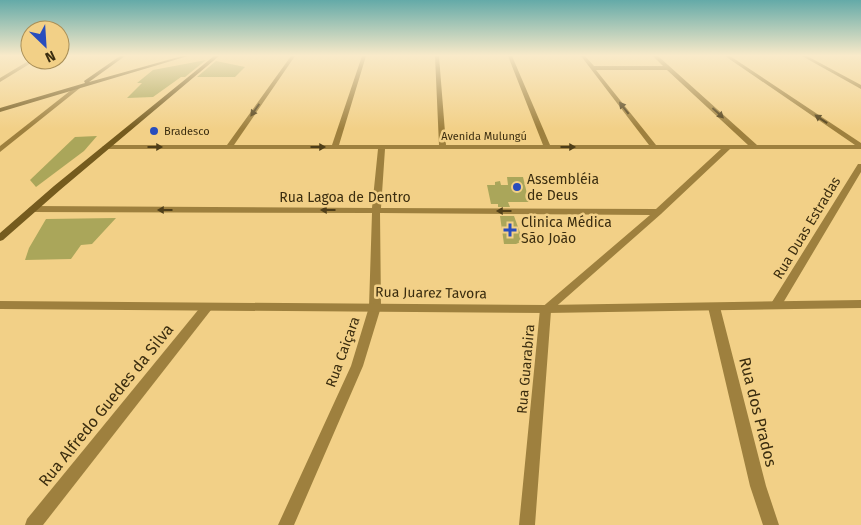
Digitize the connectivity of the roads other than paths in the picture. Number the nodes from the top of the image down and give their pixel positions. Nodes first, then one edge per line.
1 (87, 80) edge
2 (101, 80) edge
3 (187, 80) edge
4 (276, 80) edge
5 (356, 80) edge
6 (439, 80) edge
7 (520, 80) edge
8 (603, 80) edge
9 (683, 80) edge
10 (763, 80) edge
11 (849, 80) edge
12 (861, 87) edge
13 (76, 88) junction
14 (0, 110) edge
15 (861, 146) edge
16 (106, 147) junction
17 (229, 147) junction
18 (336, 147) junction
19 (382, 147) junction
20 (443, 147) junction
21 (547, 147) junction
22 (654, 147) junction
23 (728, 147) junction
24 (756, 147) junction
25 (0, 150) edge
26 (861, 166) edge
27 (32, 209) junction
28 (376, 210) junction
29 (658, 212) junction
30 (0, 238) edge
31 (861, 304) edge
32 (0, 305) edge
33 (776, 305) junction
34 (207, 306) junction
35 (714, 306) junction
36 (375, 307) junction
37 (546, 309) junction
38 (33, 525) edge
39 (286, 525) edge
40 (527, 525) edge
41 (770, 525) edge

1 - 13 main road
2 - 13 main road
3 - 16 main road
4 -> 17 street
5 - 18 street
6 - 20 street
7 - 21 street
22 -> 8 street
9 -> 24 street
15 -> 10 street
11 - 12 street
13 - 14 main road
13 - 25 street
15 - 24 street, Avenida Mulungú
16 -> 17 street, Avenida Mulungú
16 - 27 main road
17 -> 18 street, Avenida Mulungú
18 - 19 street, Avenida Mulungú
19 - 20 street, Avenida Mulungú
19 - 28 street, Rua Caiçara
20 - 21 street, Avenida Mulungú
21 -> 22 street, Avenida Mulungú
22 - 23 street, Avenida Mulungú
23 - 24 street, Avenida Mulungú
23 - 29 street, Rua Guarabira
26 - 33 street, Rua Duas Estradas
28 -> 27 street, Rua Lagoa de Dentro
27 - 30 main road
29 -> 28 street, Rua Lagoa de Dentro
28 - 36 street, Rua Caiçara
29 - 37 street, Rua Guarabira
31 - 33 street, Rua Juarez Tavora
32 - 34 street, Rua Juarez Tavora
33 - 35 street, Rua Juarez Tavora
34 - 36 street, Rua Juarez Tavora
34 - 38 street, Rua Alfredo Guedes da Silva
35 - 37 street, Rua Juarez Tavora
35 - 41 street, Rua dos Prados
36 - 37 street, Rua Juarez Tavora
36 - 39 street, Rua Caiçara
37 - 40 street, Rua Guarabira

